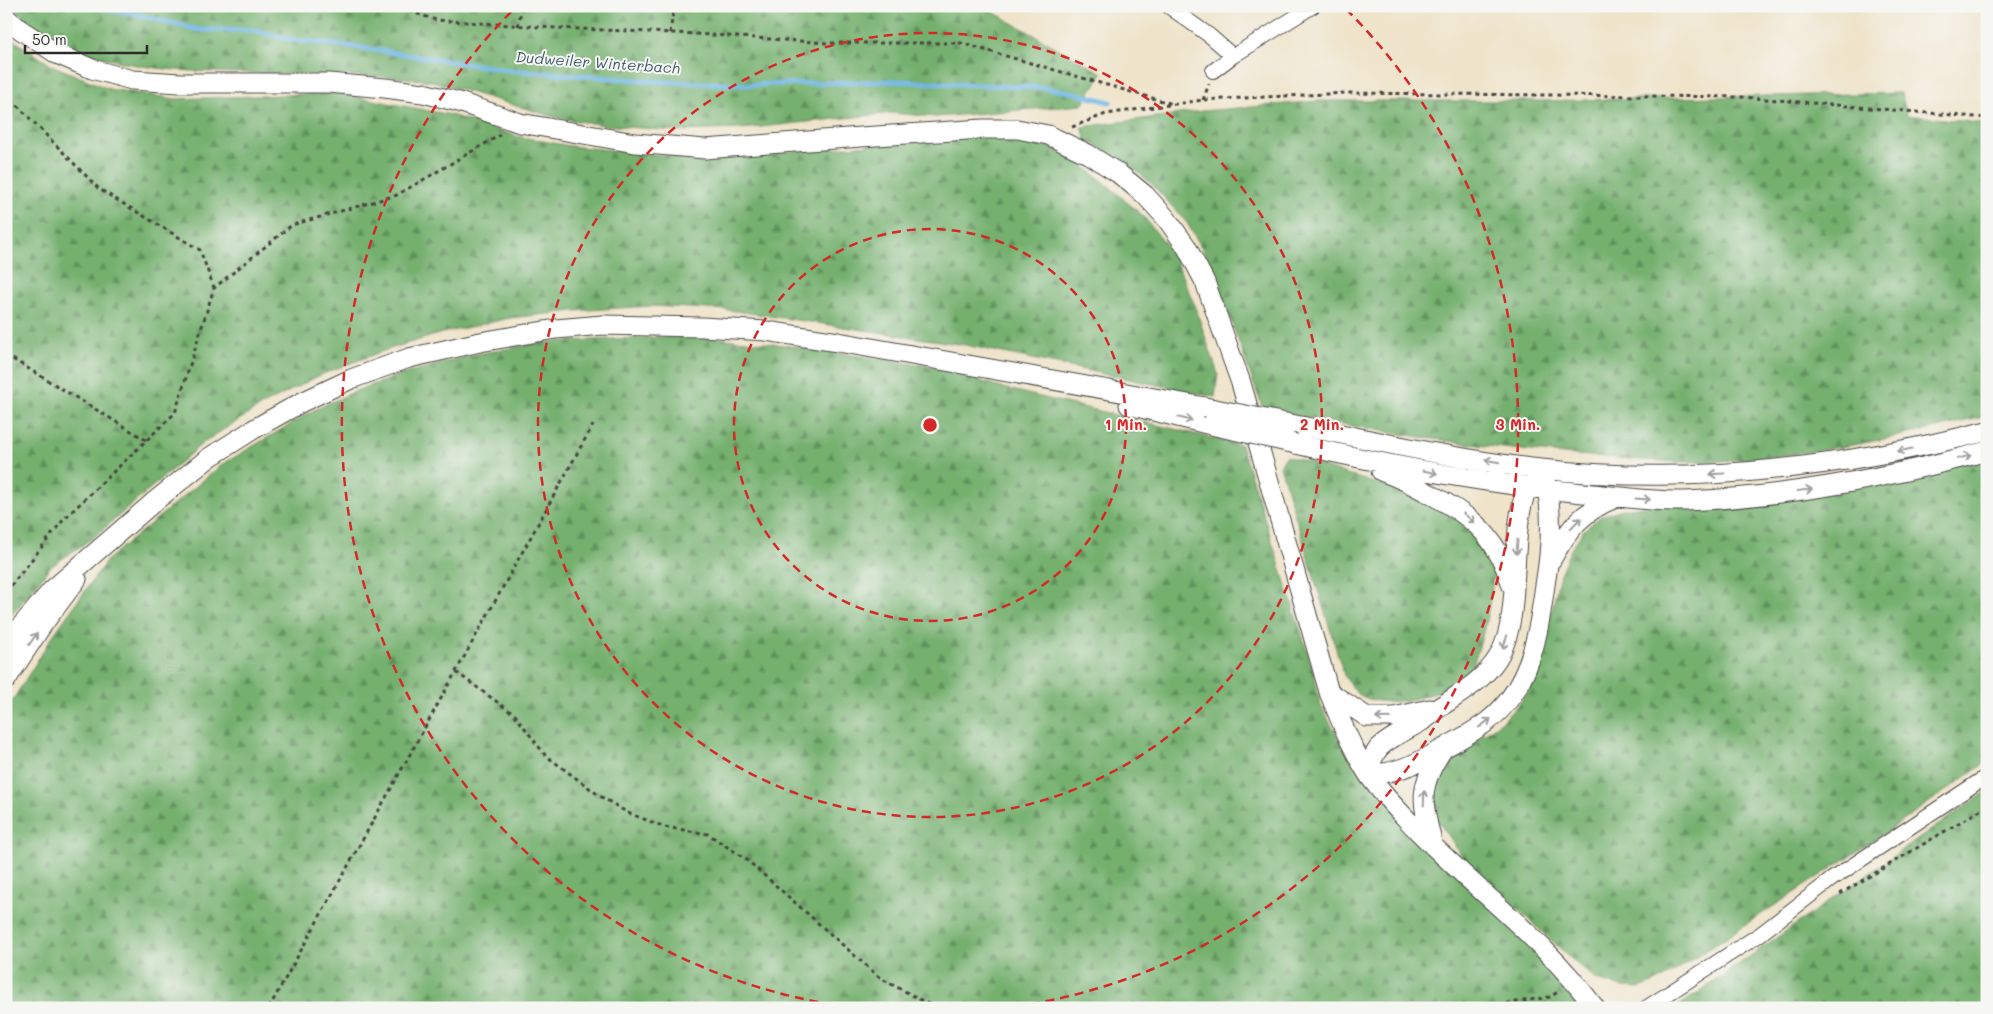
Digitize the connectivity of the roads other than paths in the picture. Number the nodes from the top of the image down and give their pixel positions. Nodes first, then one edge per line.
1 (1168, 6) edge
2 (1312, 6) edge
3 (1301, 10) edge
4 (6, 18) edge
5 (1233, 56) junction
6 (1213, 71) dead end
7 (951, 362) junction
8 (1987, 430) edge
9 (1987, 451) edge
10 (1330, 452) junction
11 (1540, 469) junction
12 (1526, 487) junction
13 (1548, 490) junction
14 (1618, 497) junction
15 (99, 551) junction
16 (1549, 563) junction
17 (1514, 594) junction
18 (6, 647) edge
19 (6, 680) edge
20 (1329, 692) junction
21 (1441, 706) junction
22 (1443, 748) junction
23 (1369, 775) junction
24 (1987, 776) edge
25 (1432, 846) junction
26 (1595, 1008) edge
27 (1646, 1008) edge

1 - 5 street
2 - 3 street
3 - 5 street
4 - 20 main road
5 - 6 street
7 -> 10 main road, bridge
11 -> 7 main road, bridge
7 - 15 main road
8 -> 11 main road
14 -> 9 main road
10 -> 12 main road
10 -> 17 main road
11 - 12 main road
11 - 13 main road
12 - 13 main road
12 -> 17 main road
13 - 14 main road
13 - 16 main road
16 -> 14 main road
15 - 18 main road
19 -> 15 main road
22 -> 16 main road
17 -> 21 main road
21 -> 20 main road
20 - 23 main road
21 - 23 main road
22 - 23 main road
25 -> 22 main road
23 - 25 main road
24 - 27 street
25 - 26 main road

